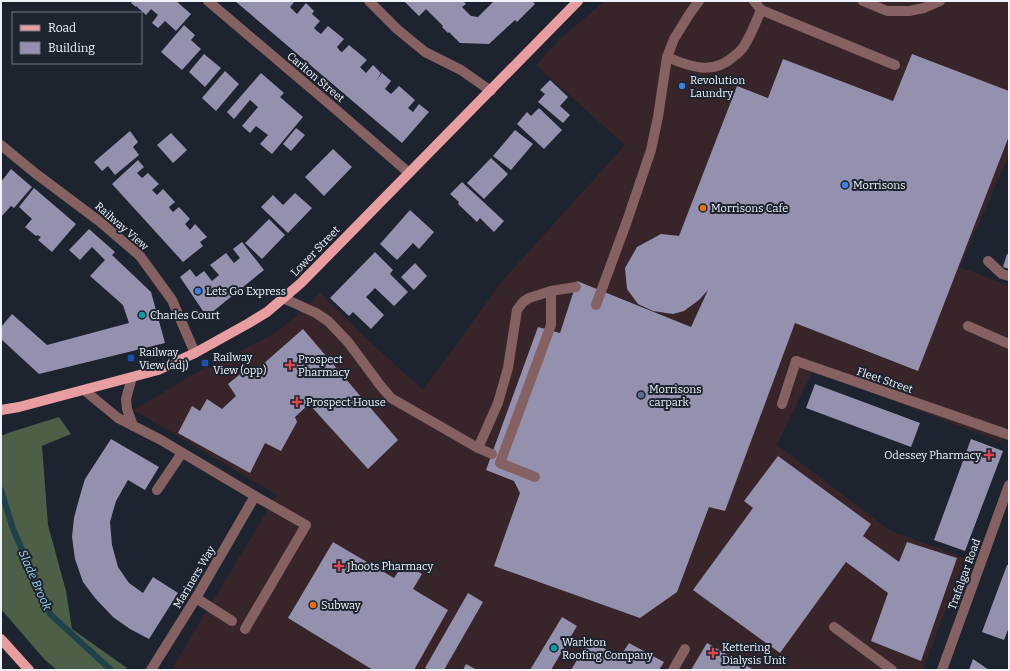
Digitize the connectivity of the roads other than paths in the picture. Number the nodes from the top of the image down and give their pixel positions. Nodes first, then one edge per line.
1 (208, 1) edge
2 (369, 1) edge
3 (578, 1) edge
4 (699, 1) edge
5 (754, 1) edge
6 (863, 1) edge
7 (940, 1) edge
8 (761, 10) junction
9 (667, 57) junction
10 (895, 65) dead end
11 (491, 91) junction
12 (1, 145) edge
13 (409, 173) junction
14 (988, 261) dead end
15 (1009, 276) edge
16 (576, 287) dead end
17 (551, 291) junction
18 (284, 298) junction
19 (596, 305) dead end
20 (968, 326) dead end
21 (1009, 344) edge
22 (195, 353) junction
23 (132, 377) junction
24 (84, 390) junction
25 (782, 404) dead end
26 (1, 410) edge
27 (133, 426) junction
28 (1009, 435) edge
29 (478, 448) junction
30 (182, 453) junction
31 (492, 454) dead end
32 (535, 477) dead end
33 (1009, 485) edge
34 (157, 490) dead end
35 (255, 496) junction
36 (196, 598) junction
37 (232, 621) dead end
38 (834, 627) dead end
39 (245, 629) dead end
40 (1, 639) edge
41 (685, 649) dead end
42 (29, 670) edge
43 (151, 670) edge
44 (673, 670) edge
45 (892, 670) edge
46 (942, 670) edge

1 - 13 street, Carlton Street
2 - 11 street
3 - 11 main road, Lower Street
4 - 9 street
5 - 8 street
6 - 7 street
8 - 9 street
8 - 10 street
9 - 19 street
11 - 13 main road, Lower Street
12 - 22 street, Railway View
13 - 18 main road, Lower Street
14 - 15 street
16 - 17 street
17 - 29 street
17 - 32 street
18 - 22 main road, Lower Street
18 - 29 street
20 - 21 street
22 - 23 main road, Lower Street
23 - 24 main road, Lower Street
23 - 27 street
24 - 26 main road, Lower Street
24 - 27 street
25 - 28 street, Fleet Street
27 - 30 street
29 - 31 street
30 - 34 street
30 - 35 street
33 - 46 street, Trafalgar Road
35 - 36 street, Mariners Way
35 - 39 street
36 - 37 street
36 - 43 street, Mariners Way
38 - 45 street
40 - 42 main road
41 - 44 street

